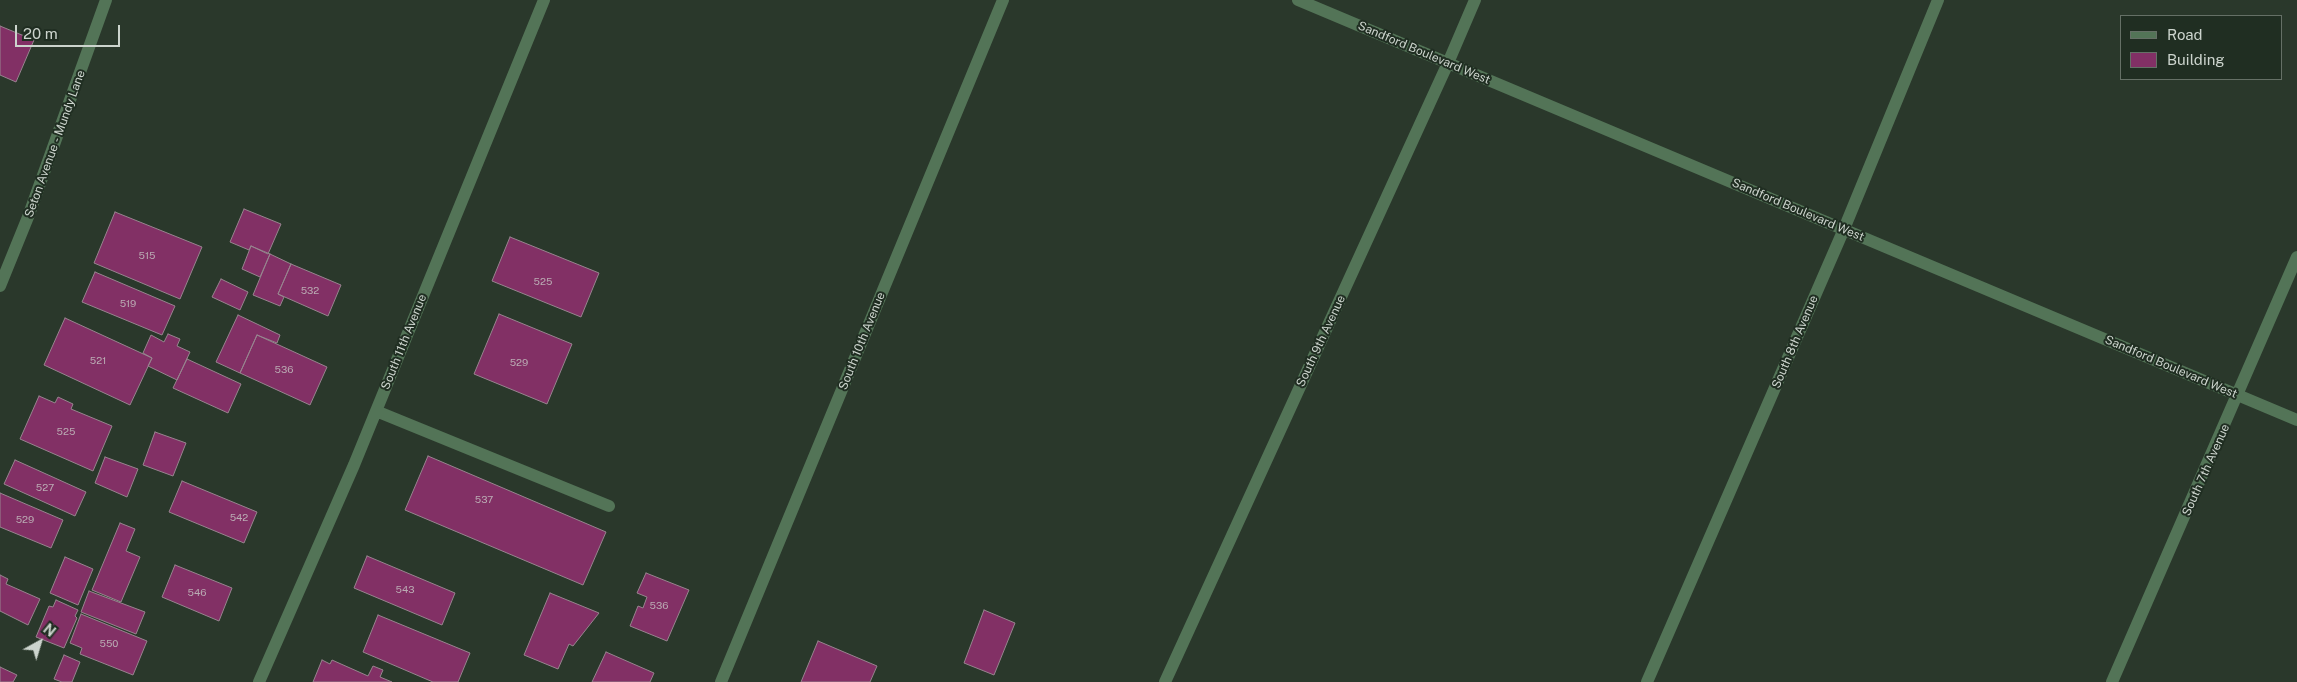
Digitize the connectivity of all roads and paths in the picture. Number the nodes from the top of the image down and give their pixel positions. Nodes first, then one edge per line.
1 (106, 0) edge
2 (544, 0) edge
3 (1003, 0) edge
4 (1298, 0) edge
5 (1475, 0) edge
6 (1938, 0) edge
7 (1448, 63) junction
8 (1844, 229) junction
9 (2297, 257) edge
10 (0, 286) edge
11 (2239, 395) junction
12 (376, 411) junction
13 (2297, 420) edge
14 (610, 506) dead end
15 (259, 682) edge
16 (721, 682) edge
17 (1165, 682) edge
18 (1647, 682) edge
19 (2112, 682) edge

1 - 10 street, Seton Avenue - Mundy Lane
2 - 12 street, South 11th Avenue
3 - 16 street, South 10th Avenue
4 - 7 street, Sandford Boulevard West
5 - 7 street, South 9th Avenue
6 - 8 street, South 8th Avenue
7 - 8 street, Sandford Boulevard West
7 - 17 street, South 9th Avenue
8 - 11 street, Sandford Boulevard West
8 - 18 street, South 8th Avenue
9 - 11 street, South 7th Avenue
11 - 13 street, Sandford Boulevard West
11 - 19 street, South 7th Avenue
12 - 14 street
12 - 15 street, South 11th Avenue

